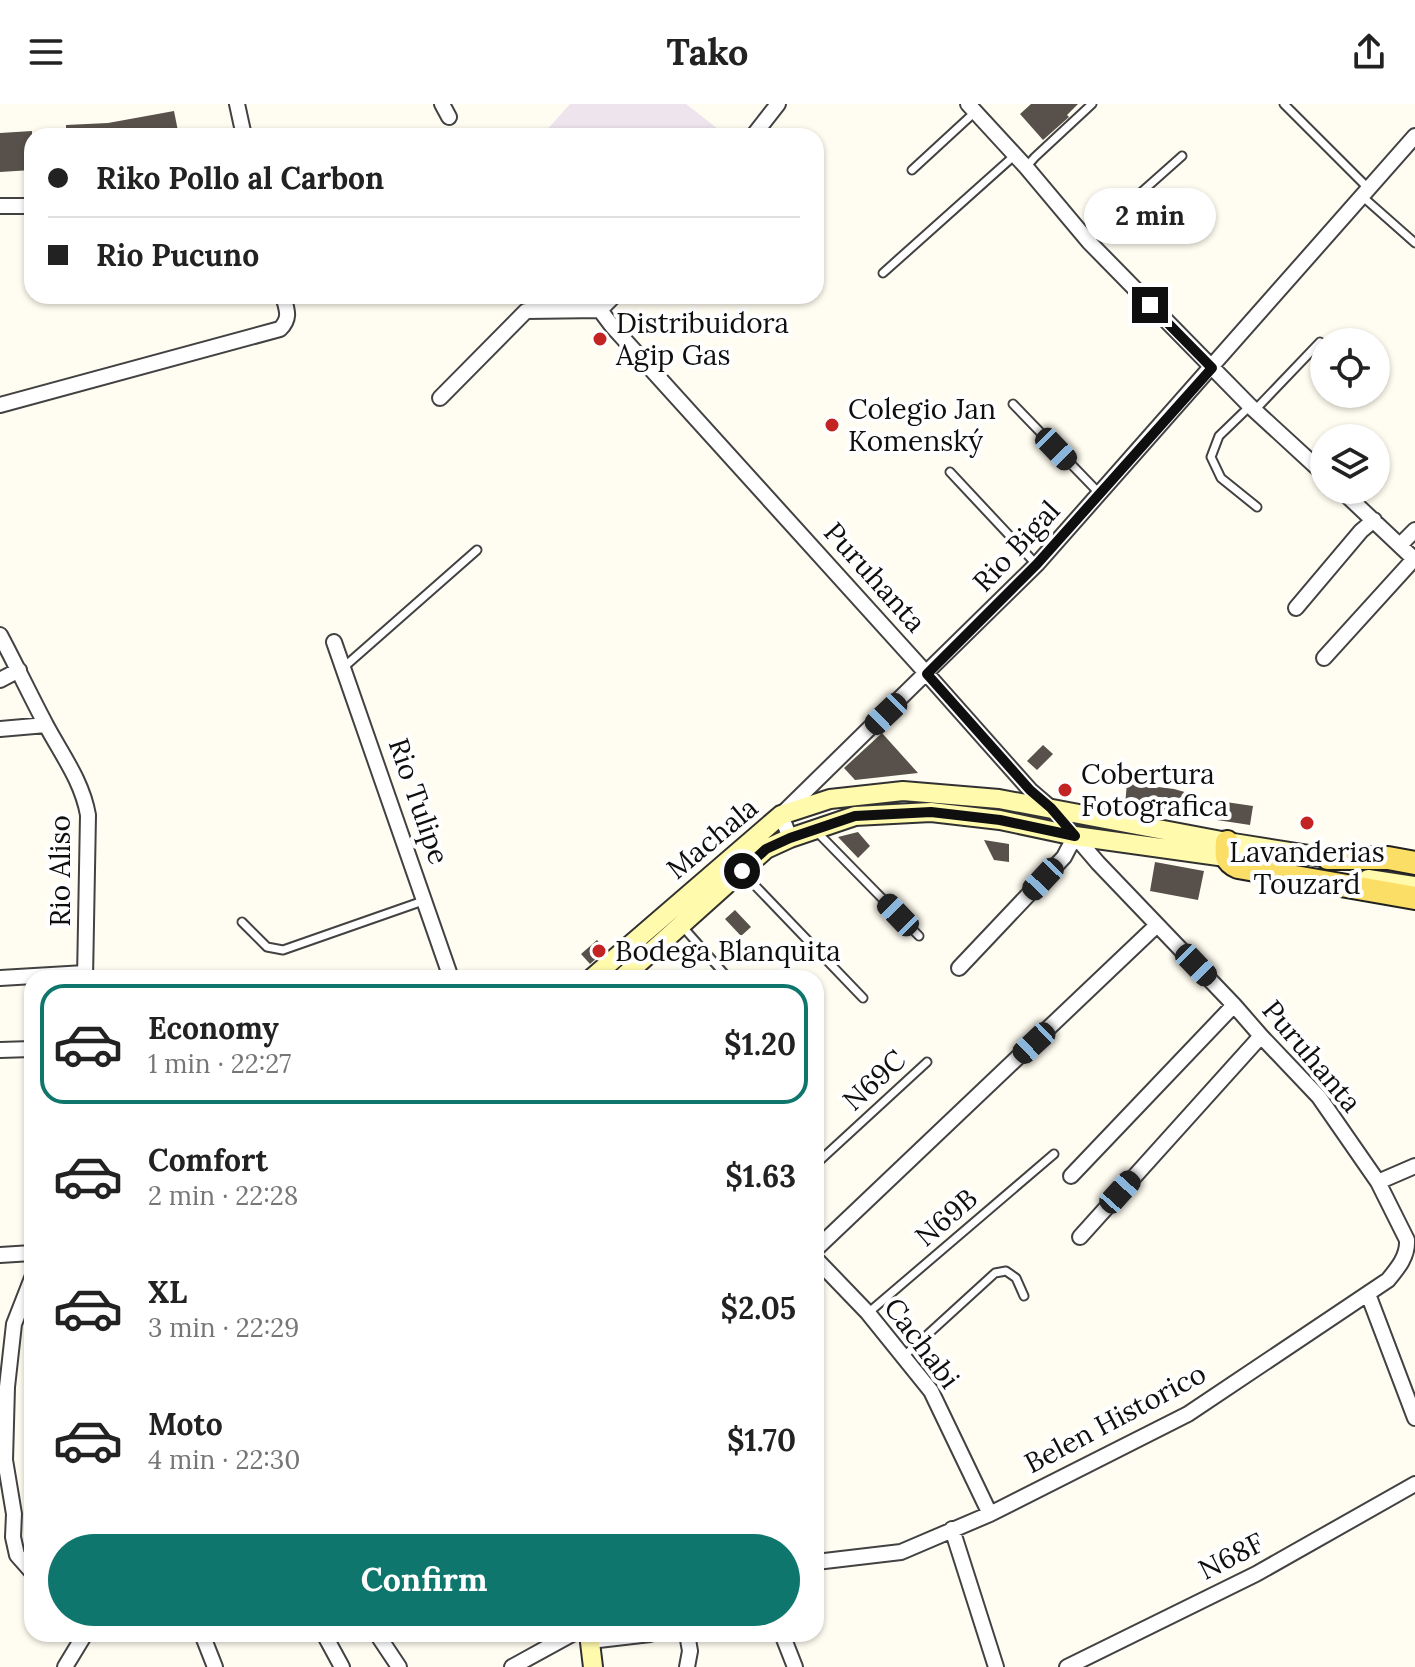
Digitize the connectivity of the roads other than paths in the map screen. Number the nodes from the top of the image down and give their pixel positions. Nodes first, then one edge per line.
1 (237, 104) edge
2 (778, 104) edge
3 (1092, 104) edge
4 (1284, 104) edge
5 (972, 108) edge
6 (242, 128) edge
7 (759, 128) edge
8 (1415, 136) edge
9 (1015, 155) junction
10 (1182, 156) dead end
11 (1026, 167) junction
12 (912, 170) dead end
13 (1364, 192) junction
14 (0, 206) edge
15 (24, 206) edge
16 (1089, 242) junction
17 (1415, 243) edge
18 (883, 273) dead end
19 (285, 304) edge
20 (606, 304) edge
21 (600, 310) junction
22 (1310, 352) edge
23 (1212, 368) junction
24 (440, 398) dead end
25 (1013, 404) dead end
26 (0, 405) edge
27 (1252, 408) junction
28 (1310, 461) edge
29 (950, 472) dead end
30 (1100, 494) junction
31 (1356, 504) edge
32 (1257, 507) dead end
33 (1374, 520) junction
34 (1415, 530) edge
35 (1400, 545) junction
36 (477, 550) dead end
37 (1414, 559) edge
38 (1037, 564) junction
39 (1296, 608) dead end
40 (0, 635) edge
41 (334, 642) dead end
42 (1324, 658) dead end
43 (343, 667) junction
44 (19, 670) junction
45 (927, 674) junction
46 (0, 680) edge
47 (46, 725) junction
48 (0, 729) edge
49 (1051, 808) junction
50 (781, 815) junction
51 (814, 829) junction
52 (1075, 836) junction
53 (790, 838) junction
54 (1226, 850) junction
55 (1328, 858) junction
56 (1415, 863) edge
57 (742, 871) junction
58 (1415, 873) edge
59 (1415, 886) edge
60 (1415, 898) edge
61 (423, 901) junction
62 (242, 922) dead end
63 (681, 925) junction
64 (1157, 925) junction
65 (919, 936) dead end
66 (959, 968) dead end
67 (85, 970) edge
68 (448, 970) edge
69 (601, 970) edge
70 (631, 970) edge
71 (721, 970) edge
72 (24, 977) edge
73 (0, 978) edge
74 (863, 998) dead end
75 (1234, 1005) junction
76 (1261, 1036) junction
77 (24, 1049) edge
78 (0, 1050) edge
79 (927, 1062) dead end
80 (1054, 1154) dead end
81 (824, 1157) edge
82 (1415, 1166) edge
83 (1071, 1176) dead end
84 (1378, 1182) junction
85 (1080, 1237) dead end
86 (824, 1241) edge
87 (24, 1254) edge
88 (0, 1255) edge
89 (1406, 1255) joint
90 (824, 1272) edge
91 (1368, 1294) junction
92 (1024, 1296) dead end
93 (24, 1298) edge
94 (868, 1313) junction
95 (903, 1356) junction
96 (3, 1387) edge
97 (1415, 1418) edge
98 (3, 1460) edge
99 (1415, 1484) edge
100 (7, 1514) edge
101 (990, 1514) junction
102 (952, 1529) junction
103 (824, 1561) edge
104 (24, 1563) edge
105 (80, 1642) edge
106 (205, 1642) edge
107 (328, 1642) edge
108 (382, 1642) edge
109 (557, 1642) edge
110 (590, 1642) edge
111 (688, 1642) edge
112 (785, 1642) edge
113 (65, 1667) edge
114 (215, 1667) edge
115 (342, 1667) edge
116 (399, 1667) edge
117 (512, 1667) edge
118 (593, 1667) edge
119 (687, 1667) edge
120 (795, 1667) edge
121 (996, 1667) edge
122 (1067, 1667) edge

1 - 6 street
2 - 7 street
3 - 11 lane
4 - 13 lane
5 - 9 street
5 - 12 lane
8 - 13 street, Rio Bigal
9 - 11 street
9 - 18 lane
10 - 16 lane
11 - 16 street
13 - 17 lane
13 - 23 street, Rio Bigal
14 - 15 street
16 - 23 street
19 - 26 street
20 - 21 street
21 - 24 street
21 - 45 street, Puruhanta
22 - 27 lane
23 - 27 street
23 - 30 street, Rio Bigal
25 - 30 lane
27 - 28 street
27 - 32 lane
29 - 38 lane
30 - 38 street, Rio Bigal
31 - 33 street
33 - 35 street
33 - 39 street
34 - 35 street
35 - 37 street
36 - 43 lane
37 - 42 street
38 - 45 street, Rio Bigal
40 - 44 street, Rio Aliso
41 - 43 street, Rio Tulipe
43 - 61 street, Rio Tulipe
44 - 46 street
44 - 47 street, Rio Aliso
45 - 49 street, Puruhanta
45 - 50 street, Rio Bigal
47 - 48 street
47 - 67 street, Rio Aliso
49 - 50 main road, Machala
49 - 52 street, Puruhanta
49 - 54 main road, Machala
50 - 53 street
50 - 69 main road, Machala
51 - 52 main road, Machala
51 - 53 main road, Machala
51 - 65 lane
52 - 54 main road, Machala
52 - 64 street, Puruhanta
52 - 66 street
53 - 57 main road, Machala
54 - 55 main road, Machala
54 - 59 main road, Machala
54 - 60 main road
55 - 56 main road
55 - 58 main road, Machala
57 - 63 main road, Machala
57 - 74 lane
61 - 62 lane
61 - 68 street, Rio Tulipe
63 - 70 main road, Machala
63 - 71 lane
64 - 75 street, Puruhanta
64 - 86 street
72 - 73 street
75 - 76 street, Puruhanta
75 - 83 street
76 - 84 street, Puruhanta
76 - 85 street
77 - 78 street
79 - 81 lane, N69C
80 - 94 lane, N69B
82 - 84 street
84 - 89 street, Puruhanta
87 - 88 street
89 - 91 street, Belen Historico
90 - 94 street, Cachabi
91 - 97 street
91 - 101 street, Belen Historico
92 - 95 lane
93 - 96 street
94 - 95 street, Cachabi
95 - 101 street, Cachabi
96 - 98 street
98 - 100 street
99 - 122 street, N68F
100 - 104 street
101 - 102 street, Belen Historico
102 - 103 street, Belen Historico
102 - 121 street
105 - 113 street
106 - 114 street
107 - 115 street
108 - 116 street
109 - 117 street
110 - 118 main road
111 - 119 street
112 - 120 street

